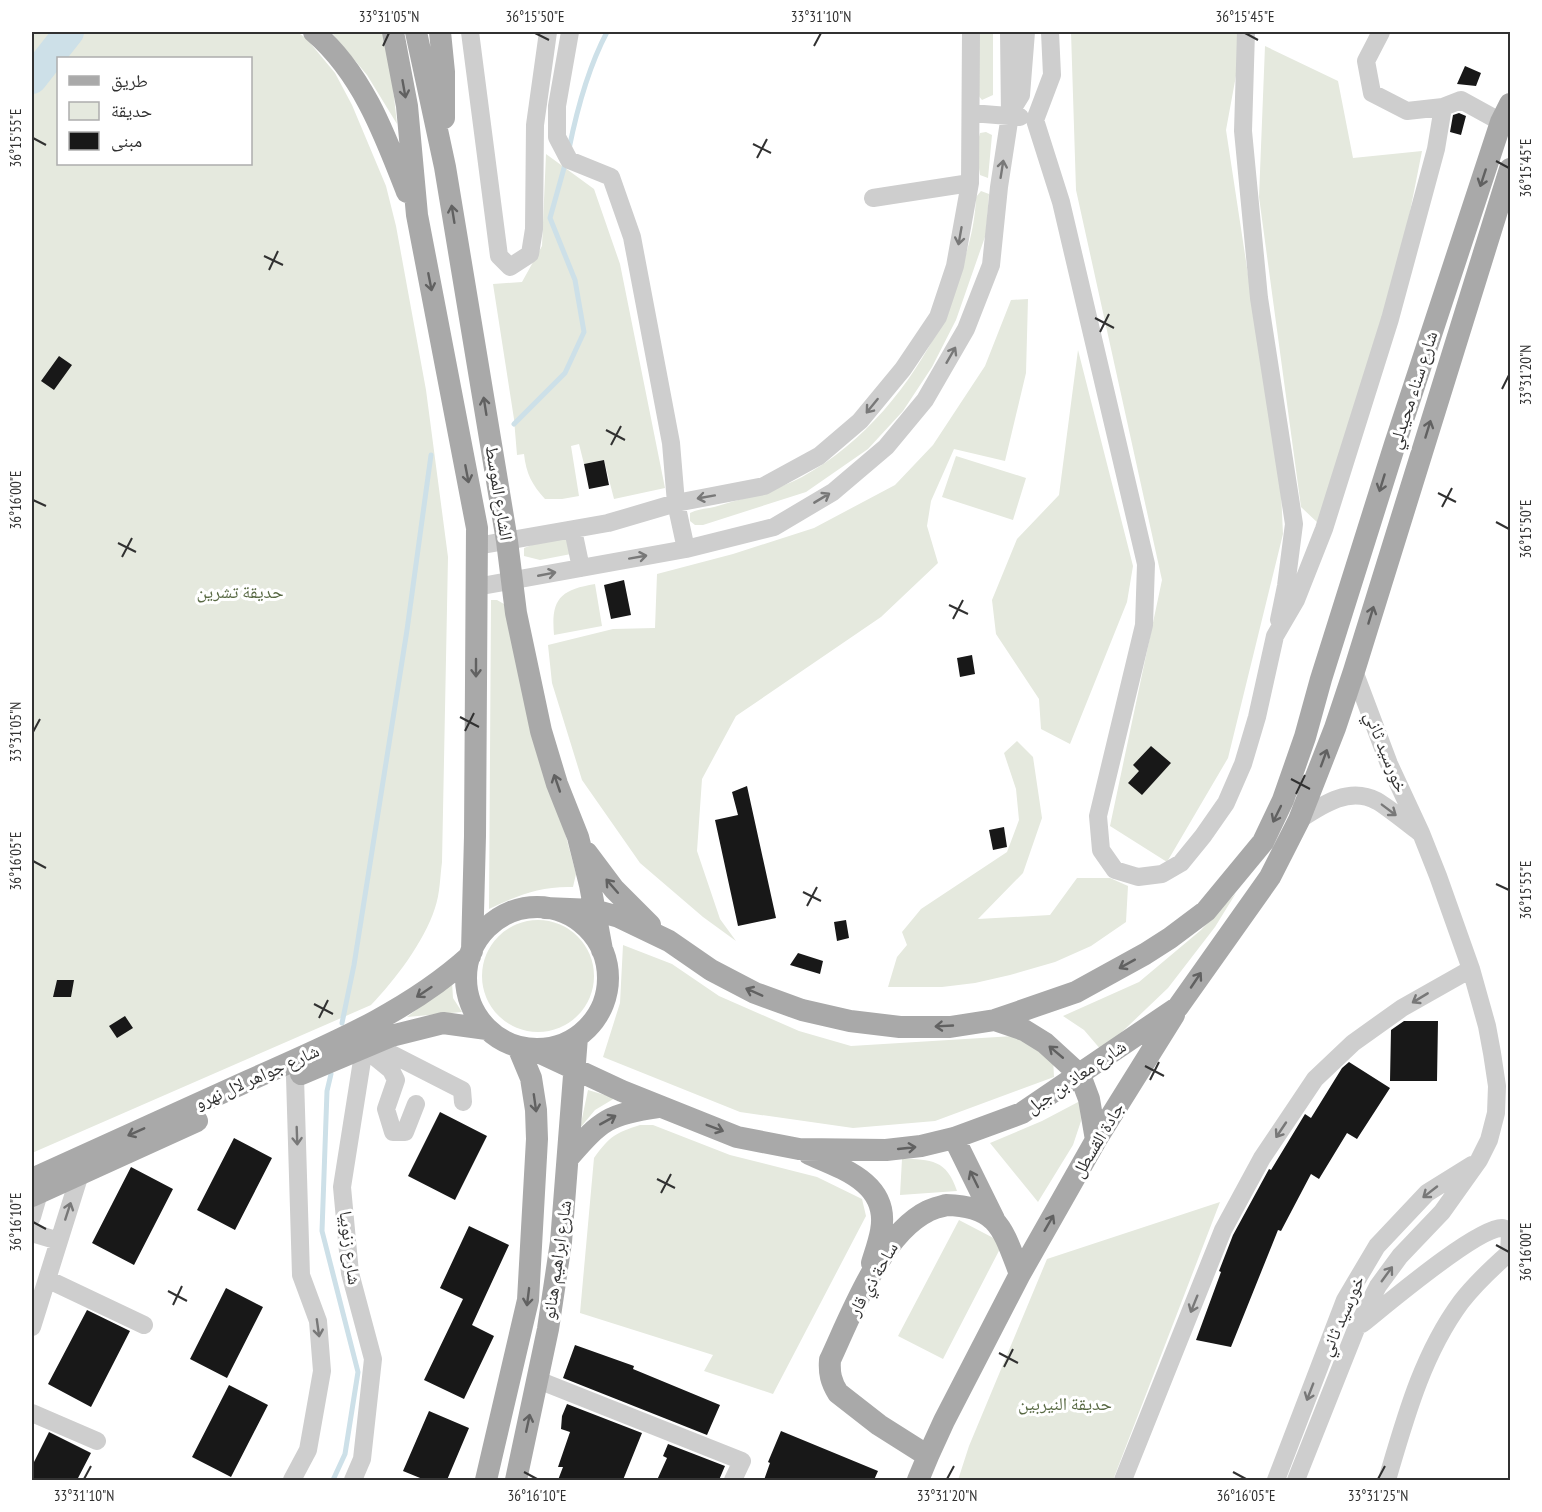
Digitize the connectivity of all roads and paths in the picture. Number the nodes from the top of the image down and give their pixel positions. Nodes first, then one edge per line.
1 (314, 32) edge
2 (393, 32) edge
3 (416, 32) edge
4 (440, 32) edge
5 (470, 32) edge
6 (548, 32) edge
7 (570, 32) edge
8 (971, 32) edge
9 (1009, 32) edge
10 (1026, 32) edge
11 (1050, 32) edge
12 (1246, 32) edge
13 (1381, 32) edge
14 (1443, 107) junction
15 (971, 112) junction
16 (1506, 113) edge
17 (1010, 115) junction
18 (1035, 120) junction
19 (445, 167) junction
20 (1510, 169) edge
21 (970, 183) junction
22 (873, 198) dead end
23 (417, 216) junction
24 (676, 503) junction
25 (573, 530) junction
26 (507, 541) junction
27 (477, 546) junction
28 (686, 549) junction
29 (581, 568) junction
30 (513, 580) junction
31 (477, 587) junction
32 (1275, 636) junction
33 (1353, 671) junction
34 (1299, 820) junction
35 (1421, 833) junction
36 (578, 837) junction
37 (545, 908) junction
38 (594, 910) junction
39 (669, 941) junction
40 (602, 950) junction
41 (471, 953) junction
42 (1471, 969) junction
43 (1178, 1008) junction
44 (995, 1020) junction
45 (487, 1029) junction
46 (578, 1037) junction
47 (368, 1046) junction
48 (526, 1048) junction
49 (575, 1070) junction
50 (1080, 1075) junction
51 (295, 1077) junction
52 (463, 1102) dead end
53 (416, 1104) dead end
54 (660, 1107) junction
55 (954, 1138) junction
56 (1096, 1140) junction
57 (799, 1149) junction
58 (569, 1157) junction
59 (1479, 1160) junction
60 (80, 1174) junction
61 (34, 1189) edge
62 (32, 1217) edge
63 (994, 1219) junction
64 (1510, 1232) edge
65 (32, 1233) edge
66 (59, 1241) junction
67 (1020, 1274) junction
68 (47, 1279) junction
69 (867, 1283) junction
70 (144, 1324) dead end
71 (32, 1327) edge
72 (1356, 1329) junction
73 (538, 1380) junction
74 (32, 1413) edge
75 (97, 1441) dead end
76 (928, 1456) junction
77 (292, 1480) edge
78 (353, 1480) edge
79 (486, 1480) edge
80 (516, 1480) edge
81 (733, 1480) edge
82 (918, 1480) edge
83 (1123, 1480) edge
84 (1276, 1480) edge
85 (1296, 1480) edge
86 (1388, 1480) edge

1 - 23 main road
2 -> 23 main road, الشارع الموسط
3 - 19 main road, الشارع الموسط
4 - 19 main road
5 - 6 street
7 - 24 street
8 - 15 street
9 - 17 street
10 - 17 street
11 - 18 street
12 - 32 street
13 - 14 street
14 - 16 street
14 - 32 street
15 - 17 street
15 - 21 street
16 -> 44 main road, شارع سناء محيدلي
17 - 18 street
28 -> 17 street
18 - 32 street
26 -> 19 main road, الشارع الموسط
33 -> 20 main road, شارع سناء محيدلي
21 - 22 street
21 -> 24 street
23 -> 27 main road, الشارع الموسط
24 - 25 street
24 - 28 street
25 - 26 street
25 - 29 street
26 - 27 street
26 - 30 main road, الشارع الموسط
27 - 31 main road, الشارع الموسط
29 -> 28 street
30 -> 29 street
30 - 31 street
36 -> 30 main road, الشارع الموسط
31 -> 41 main road, الشارع الموسط
34 -> 33 main road, شارع معاذ بن جبل
33 - 35 street, خورسيد ثاني
34 -> 35 street, خورسيد ثاني
43 -> 34 main road, شارع معاذ بن جبل
35 - 42 street, خورسيد ثاني
36 - 38 main road, الشارع الموسط
39 -> 36 main road
37 - 38 main road
37 - 40 main road
37 - 41 main road
38 - 39 main road
38 - 40 main road, الشارع الموسط
44 -> 39 main road
40 - 46 main road
41 - 45 main road
41 -> 61 main road, شارع جواهر لال نهرو
42 - 59 street, خورسيد ثاني
42 -> 83 street
43 - 50 main road, شارع معاذ بن جبل
43 - 56 main road, جادة القسطل
50 -> 44 main road
45 - 47 main road, شارع جواهر لال نهرو
45 - 48 main road
46 - 48 main road
46 - 49 main road, شارع ابراهيم هنانو
47 - 51 main road, شارع جواهر لال نهرو
47 - 52 street
47 - 53 street
47 - 78 street, شارع زنوبيا
48 - 49 main road, شارع معاذ بن جبل
48 -> 79 main road, شارع ابراهيم هنانو
49 - 54 main road, شارع معاذ بن جبل
49 - 58 main road, شارع ابراهيم هنانو
50 - 55 main road, شارع معاذ بن جبل
50 - 56 main road
51 - 60 main road, شارع جواهر لال نهرو
51 -> 77 street
54 -> 57 main road, شارع معاذ بن جبل
58 -> 54 main road
57 -> 55 main road, شارع معاذ بن جبل
63 -> 55 main road
67 -> 56 main road, جادة القسطل
57 - 69 main road
58 - 73 main road, شارع ابراهيم هنانو
72 -> 59 street, خورسيد ثاني
59 -> 84 street, خورسيد ثاني
60 - 61 main road, شارع جواهر لال نهرو
66 -> 60 street
61 - 62 street
63 - 67 main road
63 - 69 main road, ساحة ذي قار
64 - 72 street
64 - 86 street
65 - 66 street
66 - 68 street
67 - 76 main road
68 - 70 street
68 - 71 street
69 - 76 main road, ساحة ذي قار
72 - 85 street, خورسيد ثاني
80 -> 73 main road, شارع ابراهيم هنانو
73 - 81 street
74 - 75 street
76 - 82 main road

